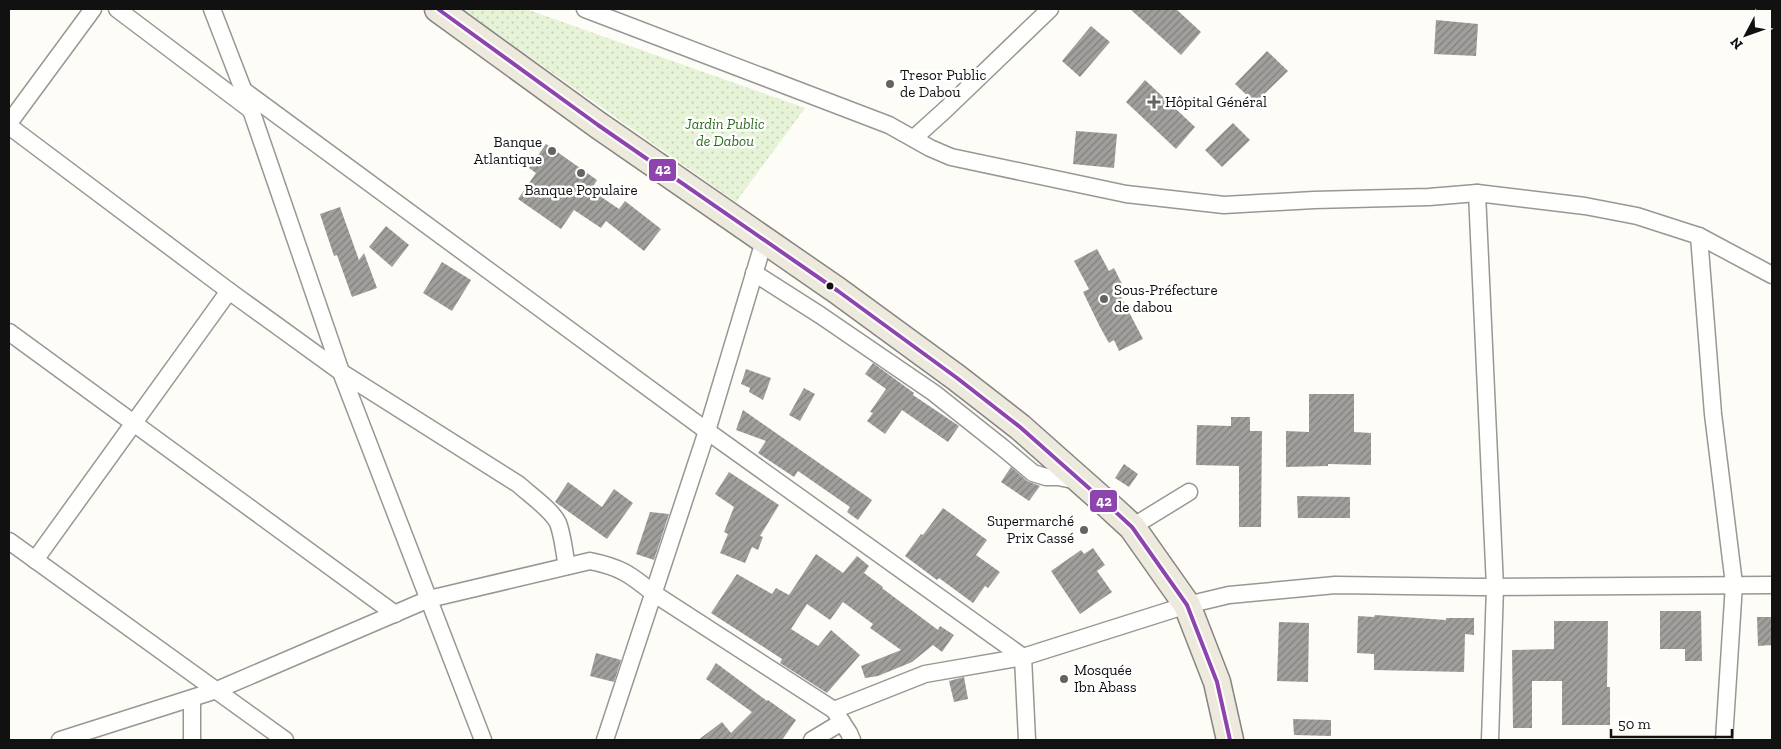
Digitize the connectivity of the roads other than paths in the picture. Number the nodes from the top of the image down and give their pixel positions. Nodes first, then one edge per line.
1 (93, 9) edge
2 (117, 9) edge
3 (212, 9) edge
4 (438, 9) edge
5 (585, 9) edge
6 (1050, 9) edge
7 (243, 90) junction
8 (251, 110) junction
9 (9, 125) edge
10 (914, 138) junction
11 (1477, 193) junction
12 (1699, 236) junction
13 (764, 241) junction
14 (754, 273) junction
15 (1772, 275) edge
16 (229, 291) junction
17 (838, 292) junction
18 (820, 315) junction
19 (9, 332) edge
20 (341, 372) junction
21 (957, 378) junction
22 (934, 393) junction
23 (133, 423) junction
24 (1020, 427) junction
25 (707, 431) junction
26 (1002, 447) junction
27 (1083, 482) junction
28 (1189, 492) dead end
29 (1132, 528) junction
30 (9, 541) edge
31 (35, 560) junction
32 (567, 566) junction
33 (1734, 584) junction
34 (1772, 584) edge
35 (1495, 587) junction
36 (653, 593) junction
37 (429, 600) junction
38 (1187, 605) junction
39 (395, 614) junction
40 (1023, 657) junction
41 (218, 690) junction
42 (192, 700) junction
43 (838, 716) junction
44 (60, 740) edge
45 (192, 740) edge
46 (285, 740) edge
47 (483, 740) edge
48 (605, 740) edge
49 (812, 740) edge
50 (852, 740) edge
51 (1028, 740) edge
52 (1230, 740) edge
53 (1490, 740) edge
54 (1724, 740) edge

1 - 9 street
2 - 8 street
3 - 7 street
4 - 13 main road
5 - 10 street
6 - 10 street
7 - 8 street
7 - 25 street
8 - 20 street
9 - 16 street
10 - 11 street
11 - 12 street
11 - 35 street
12 - 15 street
12 - 33 street
13 - 14 street
13 - 17 main road
14 - 18 street
14 - 25 street
16 - 20 street
16 - 23 street
17 - 18 street
17 - 21 main road
18 - 22 street
19 - 23 street
20 - 32 street
20 - 37 street
21 - 22 street
21 - 24 main road
22 - 26 street
23 - 31 street
23 - 39 street
24 - 26 street
24 - 27 main road
25 - 36 street
25 - 40 street
26 - 27 street
27 - 29 main road
28 - 29 street
29 - 38 main road
30 - 31 street
31 - 41 street
32 - 36 street
32 - 37 street
33 - 34 street
33 - 35 street
33 - 54 street
35 - 38 street
35 - 53 street
36 - 43 street
36 - 48 street
37 - 39 street
37 - 47 street
38 - 40 street
38 - 52 main road
39 - 41 street
40 - 43 street
40 - 51 street
41 - 42 street
41 - 46 street
42 - 44 street
42 - 45 street
43 - 49 street
43 - 50 street

